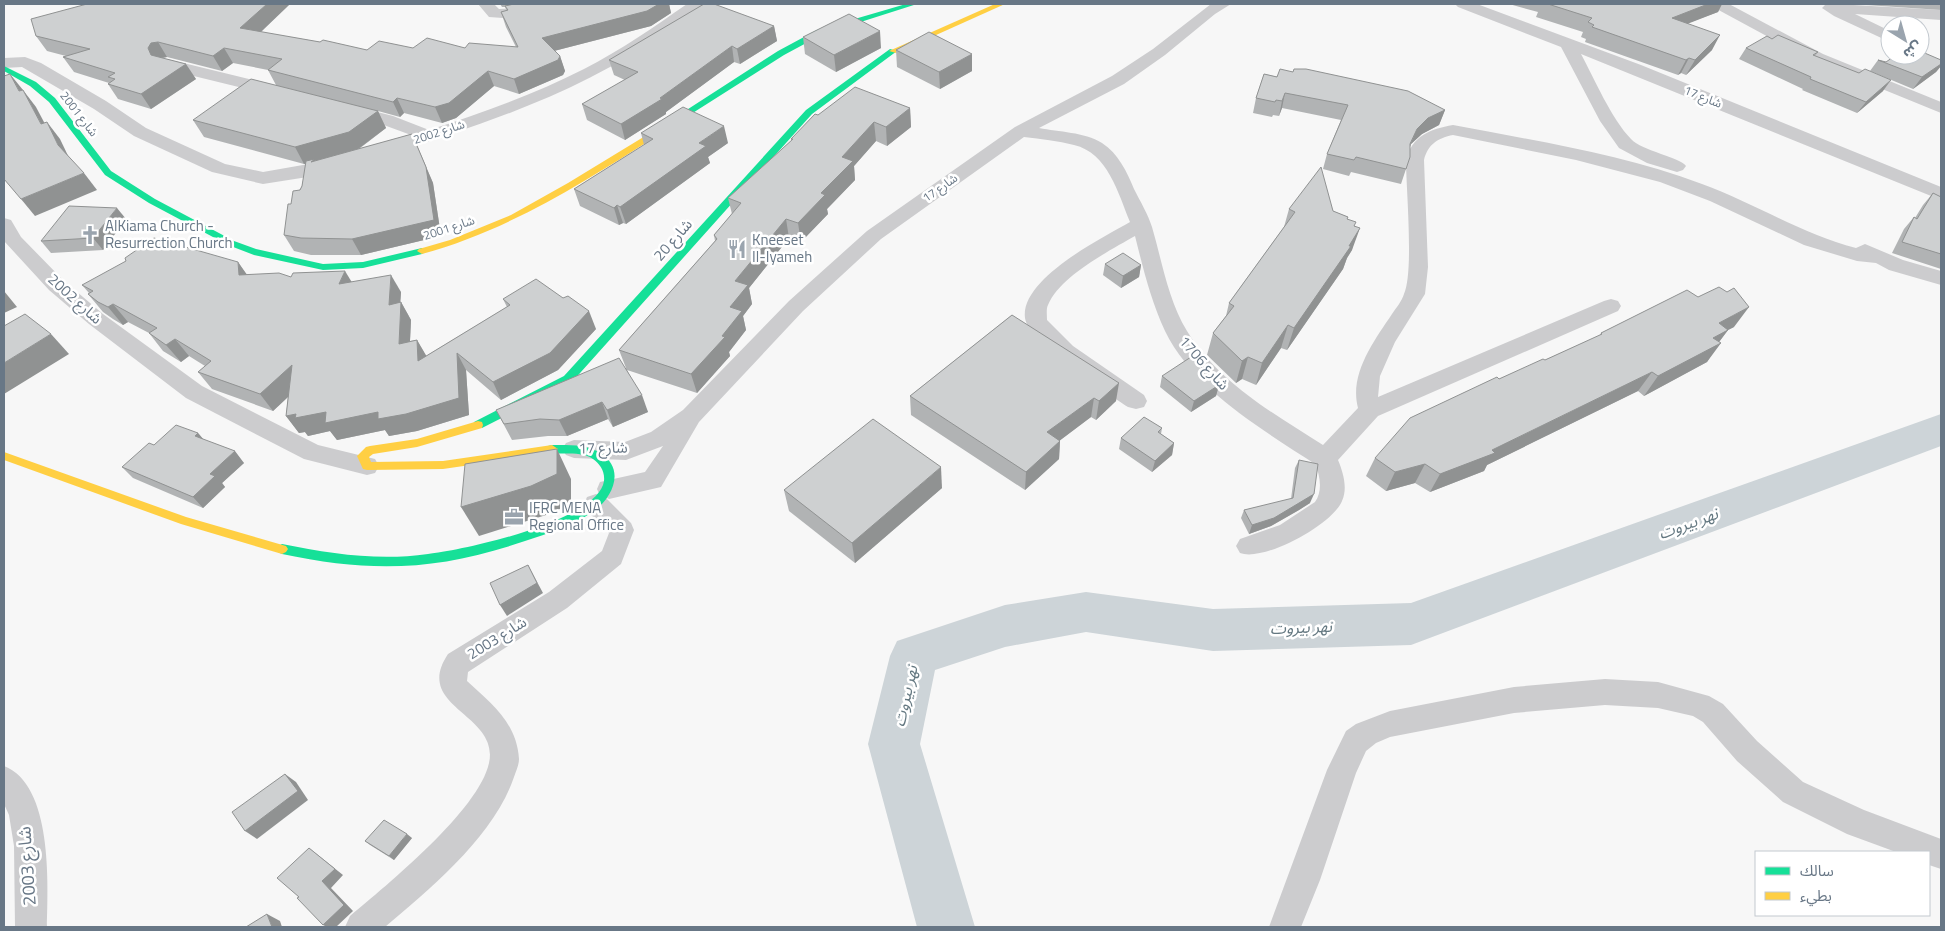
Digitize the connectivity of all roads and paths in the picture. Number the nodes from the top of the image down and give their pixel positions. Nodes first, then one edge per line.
1 (486, 4) edge
2 (558, 4) edge
3 (697, 4) edge
4 (913, 4) edge
5 (1002, 4) edge
6 (1223, 4) edge
7 (1464, 4) edge
8 (1718, 4) edge
9 (1825, 6) edge
10 (1941, 15) edge
11 (1880, 32) edge
12 (1567, 44) junction
13 (4, 63) edge
14 (167, 64) edge
15 (4, 68) edge
16 (291, 95) edge
17 (335, 107) edge
18 (1941, 108) edge
19 (1021, 131) junction
20 (426, 135) junction
21 (370, 155) edge
22 (351, 160) edge
23 (1941, 194) edge
24 (4, 224) edge
25 (1141, 224) junction
26 (1879, 257) junction
27 (1941, 278) edge
28 (1611, 306) dead end
29 (1136, 401) dead end
30 (1370, 410) junction
31 (691, 416) junction
32 (566, 449) junction
33 (4, 456) edge
34 (368, 458) junction
35 (1325, 458) junction
36 (602, 497) junction
37 (1249, 546) dead end
38 (4, 780) edge
39 (1941, 854) edge
40 (31, 927) edge
41 (361, 927) edge
42 (1285, 927) edge

1 - 2 street
3 - 20 street, شارع 2002
4 - 15 street, شارع 2001
5 - 34 street, شارع 20
6 - 19 street, شارع 17
7 - 12 street, شارع 17
8 - 18 street
9 - 10 street
9 - 11 street
12 - 23 street, شارع 17
12 - 26 street
13 - 22 street
14 - 16 street
17 - 20 street
19 - 25 street, شارع 1706
19 - 31 street, شارع 17
20 - 21 street, شارع 2002
24 - 34 street, شارع 2002
25 - 29 street
25 - 35 street, شارع 1706
26 - 27 street
26 - 30 street
28 - 30 street
30 - 35 street
31 - 32 street, شارع 17
31 - 36 street, شارع 17
32 - 34 street
32 - 36 street
33 - 36 street
35 - 37 street
36 - 41 street, شارع 2003
38 - 40 street, شارع 2003
39 - 42 street

